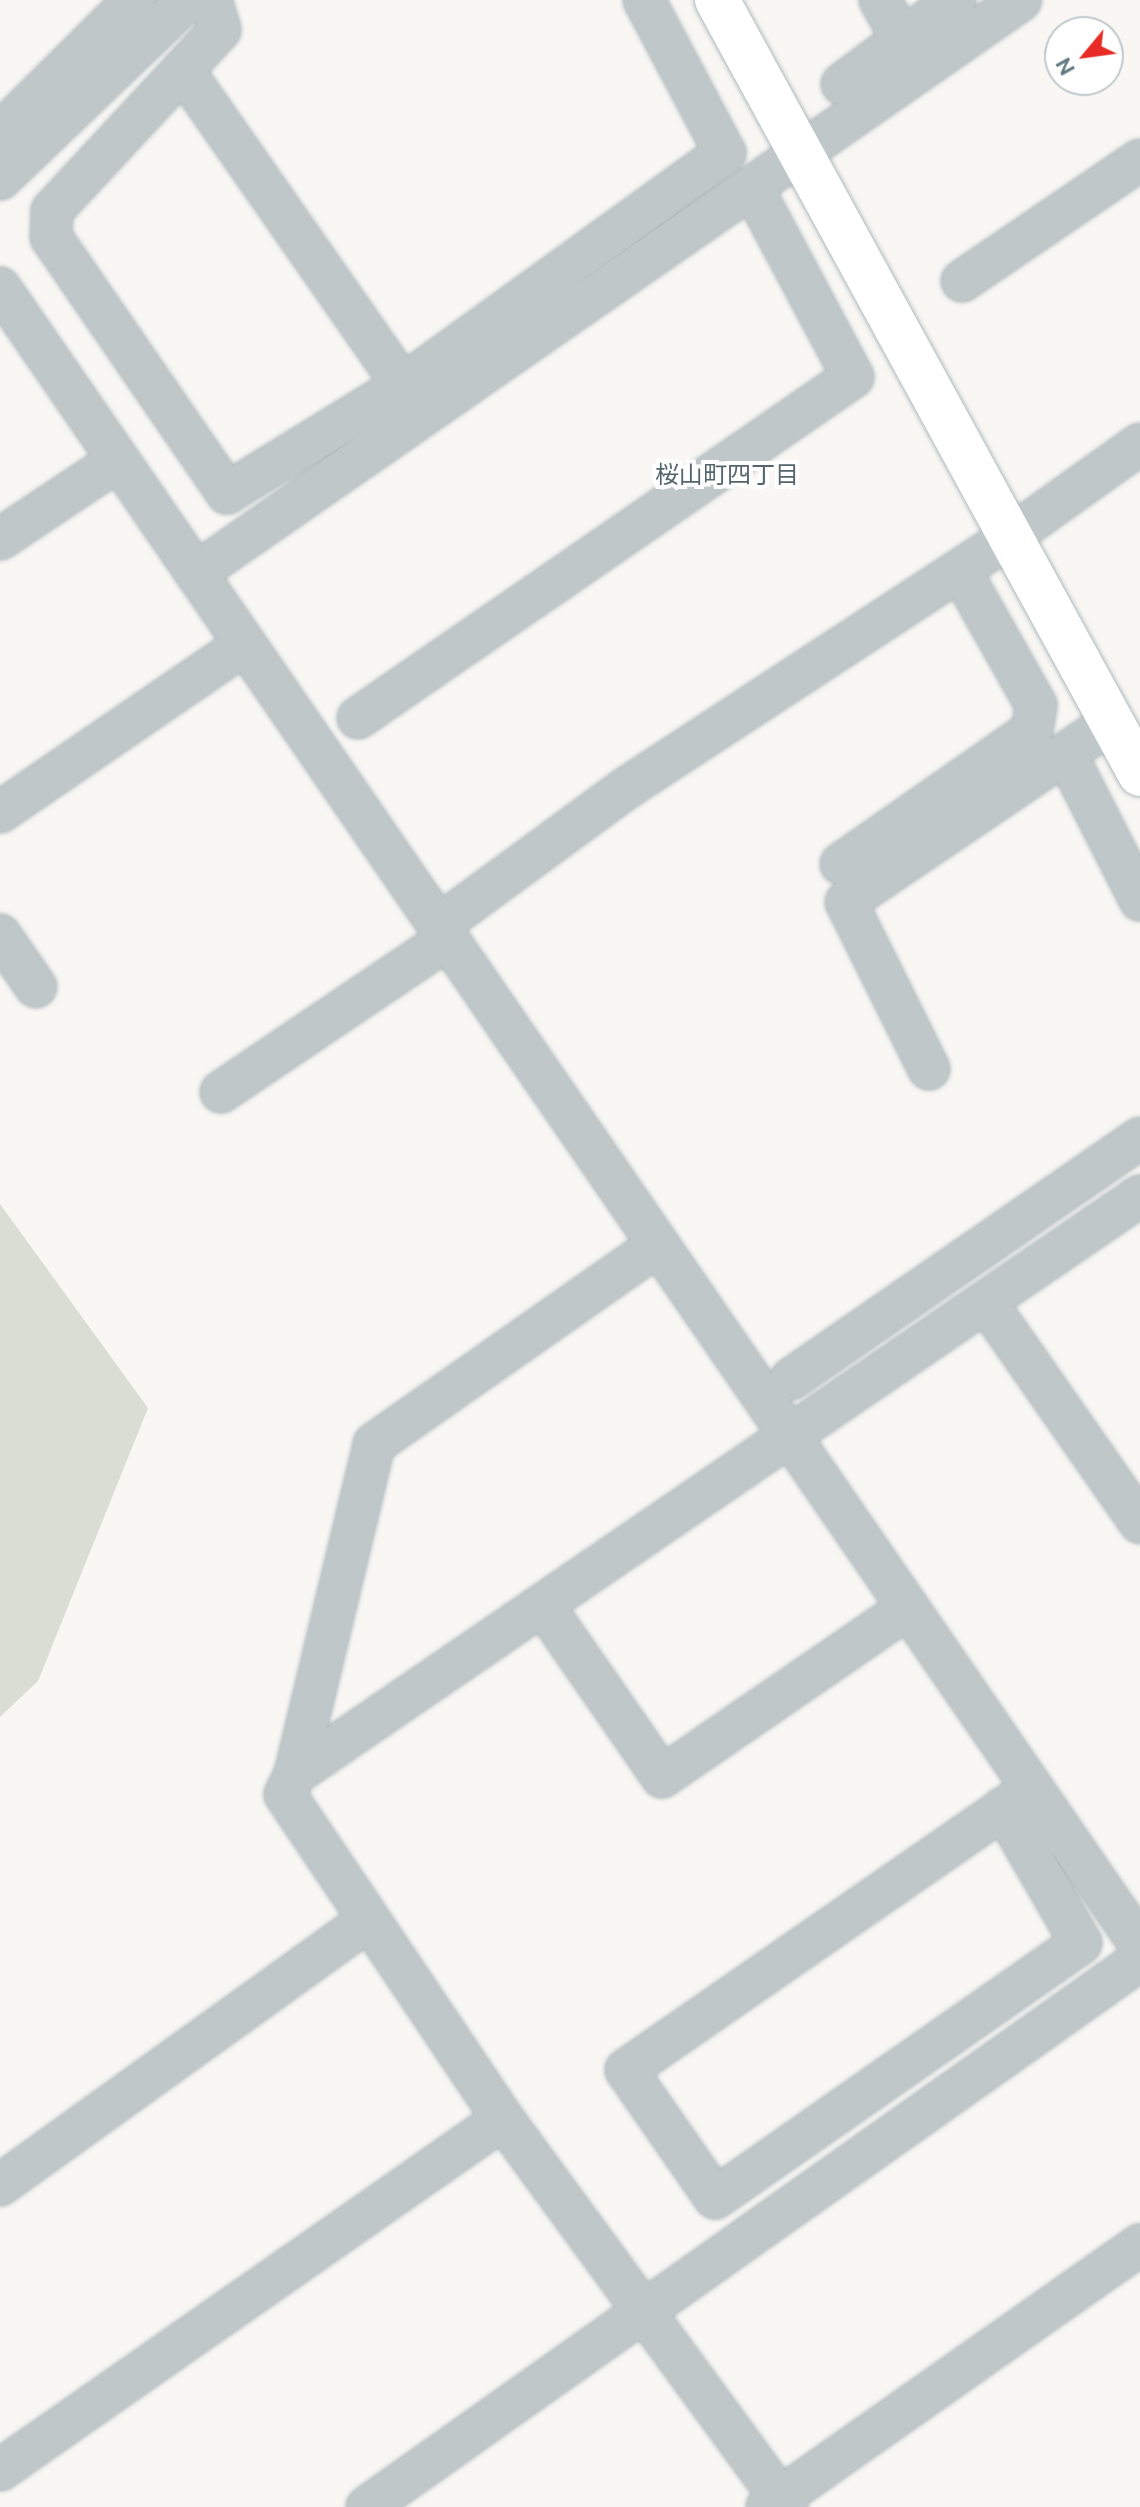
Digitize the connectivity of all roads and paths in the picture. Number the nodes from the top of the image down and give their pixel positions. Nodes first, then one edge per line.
1 (134, 0) edge
2 (187, 0) edge
3 (211, 0) edge
4 (644, 0) edge
5 (717, 0) edge
6 (880, 0) edge
7 (955, 0) edge
8 (1021, 0) edge
9 (902, 39) junction
10 (183, 70) junction
11 (842, 84) dead end
12 (0, 133) edge
13 (801, 153) junction
14 (1140, 160) edge
15 (0, 179) edge
16 (752, 187) junction
17 (962, 281) dead end
18 (2, 295) edge
19 (403, 385) junction
20 (1140, 444) edge
21 (117, 461) junction
22 (1011, 536) junction
23 (0, 539) edge
24 (960, 570) junction
25 (196, 573) junction
26 (245, 644) junction
27 (358, 718) dead end
28 (1112, 722) junction
29 (1066, 754) junction
30 (1138, 764) edge
31 (6, 796) edge
32 (841, 864) dead end
33 (1140, 900) edge
34 (443, 932) junction
35 (0, 935) edge
36 (36, 987) dead end
37 (929, 1069) dead end
38 (221, 1092) dead end
39 (1140, 1138) edge
40 (1140, 1196) edge
41 (657, 1246) junction
42 (986, 1302) junction
43 (791, 1379) dead end
44 (786, 1438) junction
45 (1140, 1523) edge
46 (543, 1605) junction
47 (905, 1610) junction
48 (295, 1774) junction
49 (1017, 1799) junction
50 (369, 1920) junction
51 (1140, 1945) edge
52 (1140, 1960) edge
53 (503, 2119) junction
54 (0, 2185) edge
55 (1140, 2245) edge
56 (644, 2311) junction
57 (0, 2470) edge
58 (778, 2504) edge
59 (367, 2507) edge

1 - 12 street
2 - 15 street
3 - 10 street
4 - 19 street
5 - 13 street
6 - 9 street
7 - 9 street
8 - 13 street
9 - 11 street
10 - 19 street
10 - 19 street
13 - 16 street
13 - 22 street
14 - 17 street
16 - 25 street
16 - 27 street
18 - 21 street
20 - 22 street
21 - 23 street
21 - 25 street
22 - 24 street
22 - 28 street
24 - 32 street
24 - 34 street
25 - 26 street
26 - 31 street
26 - 34 street
28 - 29 street
28 - 30 street
29 - 33 street
29 - 37 street
34 - 38 street
34 - 41 street
35 - 36 street
39 - 43 street
40 - 42 street
41 - 44 street
41 - 48 street
42 - 44 street
42 - 45 street
44 - 46 street
44 - 47 street
46 - 47 street
46 - 48 street
47 - 49 street
48 - 50 street
49 - 49 street
49 - 51 street
50 - 53 street
50 - 54 street
52 - 56 street
53 - 56 street
53 - 57 street
55 - 58 street
56 - 58 street
56 - 59 street

